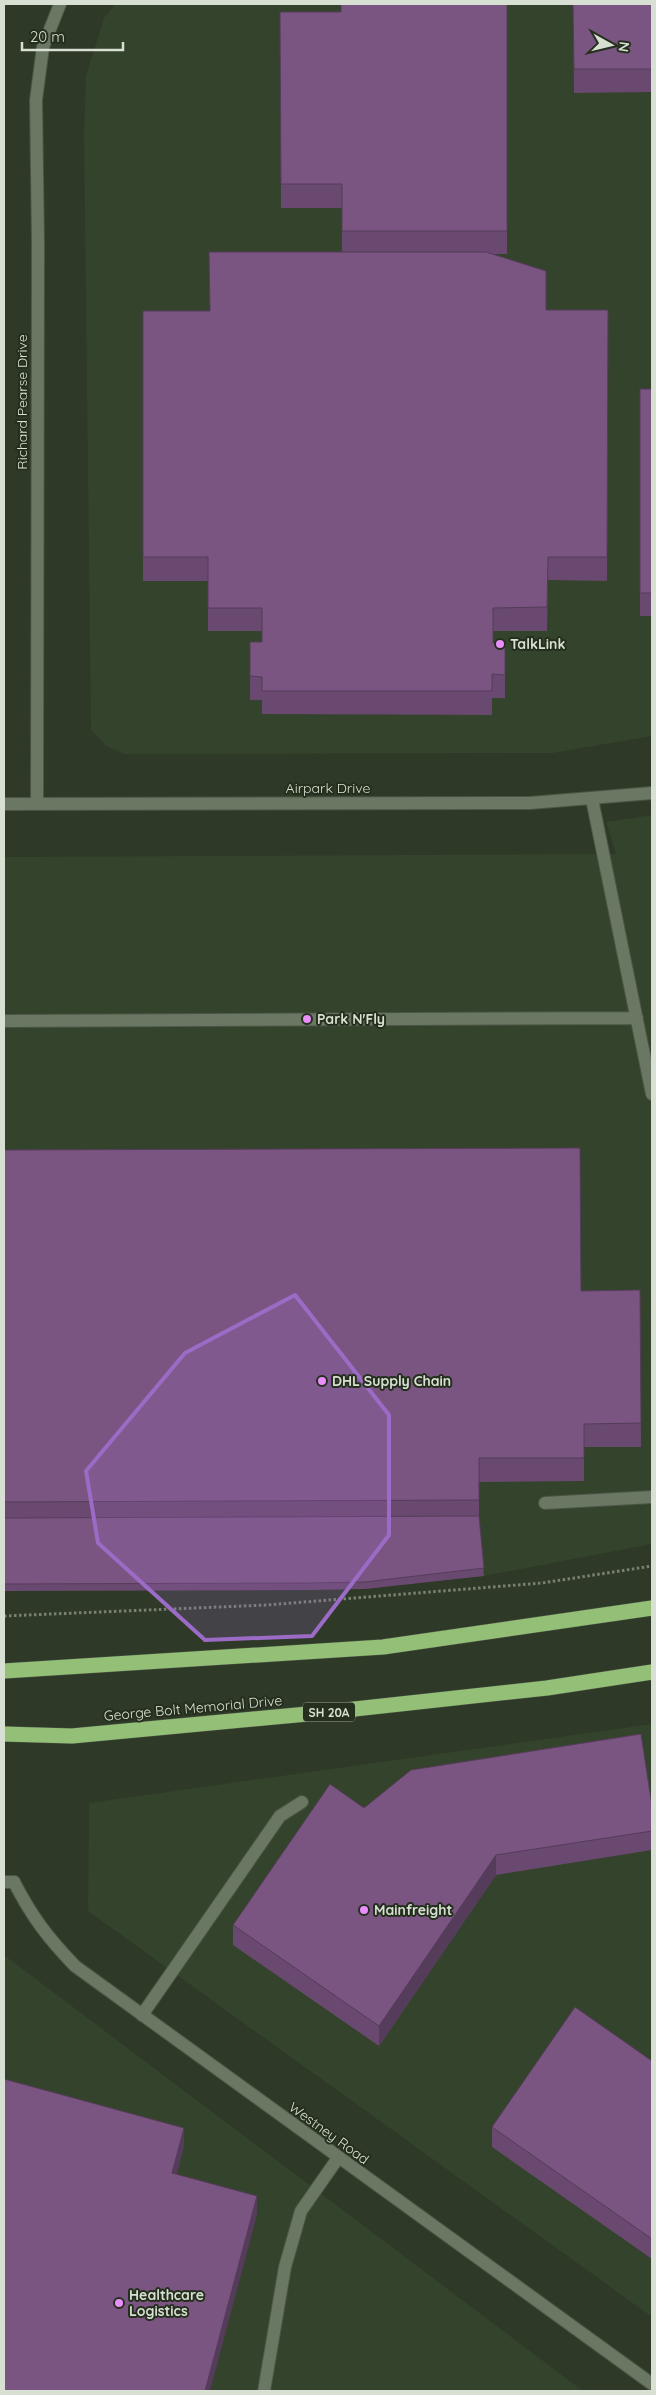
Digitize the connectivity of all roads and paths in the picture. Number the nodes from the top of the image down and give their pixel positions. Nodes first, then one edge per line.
1 (60, 4) edge
2 (652, 793) edge
3 (592, 799) junction
4 (4, 804) edge
5 (37, 804) junction
6 (637, 1018) junction
7 (4, 1021) edge
8 (652, 1094) edge
9 (652, 1497) edge
10 (545, 1503) dead end
11 (652, 1566) edge
12 (652, 1608) edge
13 (4, 1616) edge
14 (4, 1671) edge
15 (652, 1672) edge
16 (4, 1734) edge
17 (302, 1802) dead end
18 (9, 1882) edge
19 (142, 2015) junction
20 (338, 2158) junction
21 (652, 2384) edge
22 (264, 2391) edge

1 - 5 street, Richard Pearse Drive
2 - 3 street, Airpark Drive
3 - 5 street, Airpark Drive
3 - 6 street
4 - 5 street, Airpark Drive
6 - 7 street
6 - 8 street
9 - 10 street
11 - 13 path
12 - 14 highway
15 - 16 highway, George Bolt Memorial Drive / SH 20A
17 - 19 street
18 - 19 street, Westney Road
19 - 20 street, Westney Road
20 - 21 street, Westney Road
20 - 22 street

